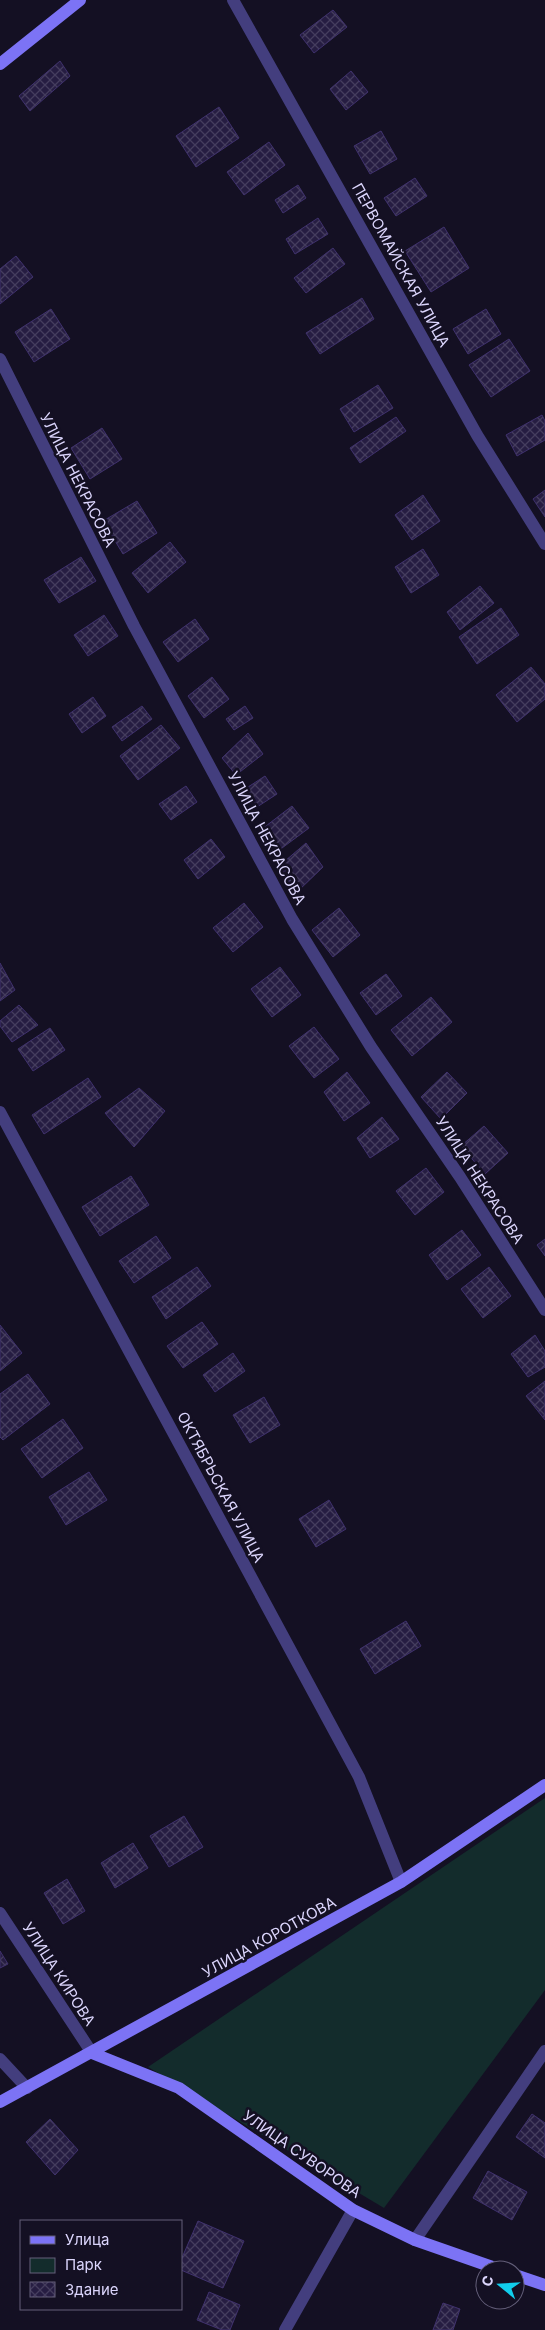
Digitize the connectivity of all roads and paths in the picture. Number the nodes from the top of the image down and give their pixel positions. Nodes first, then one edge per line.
1 (80, 0) edge
2 (233, 0) edge
3 (0, 64) edge
4 (0, 359) edge
5 (545, 544) edge
6 (0, 1112) edge
7 (545, 1310) edge
8 (545, 1785) edge
9 (401, 1882) junction
10 (0, 1913) edge
11 (545, 2052) edge
12 (92, 2053) junction
13 (0, 2059) edge
14 (27, 2088) junction
15 (0, 2102) edge
16 (353, 2210) junction
17 (415, 2240) junction
18 (475, 2261) edge
19 (525, 2278) edge
20 (545, 2285) edge
21 (285, 2330) edge

1 - 3 street
2 - 5 street, ПЕРВОМАЙСКАЯ УЛИЦА
4 - 7 street, УЛИЦА НЕКРАСОВА
6 - 9 street, ОКТЯБРЬСКАЯ УЛИЦА
8 - 9 street, УЛИЦА КОРОТКОВА
9 - 12 street, УЛИЦА КОРОТКОВА
10 - 12 street, УЛИЦА КИРОВА
11 - 17 street
12 - 14 street, УЛИЦА КОРОТКОВА
12 - 16 street, УЛИЦА СУВОРОВА
13 - 14 street
14 - 15 street, УЛИЦА КОРОТКОВА
16 - 17 street, УЛИЦА СУВОРОВА
16 - 21 street
17 - 18 street, УЛИЦА СУВОРОВА
19 - 20 street

